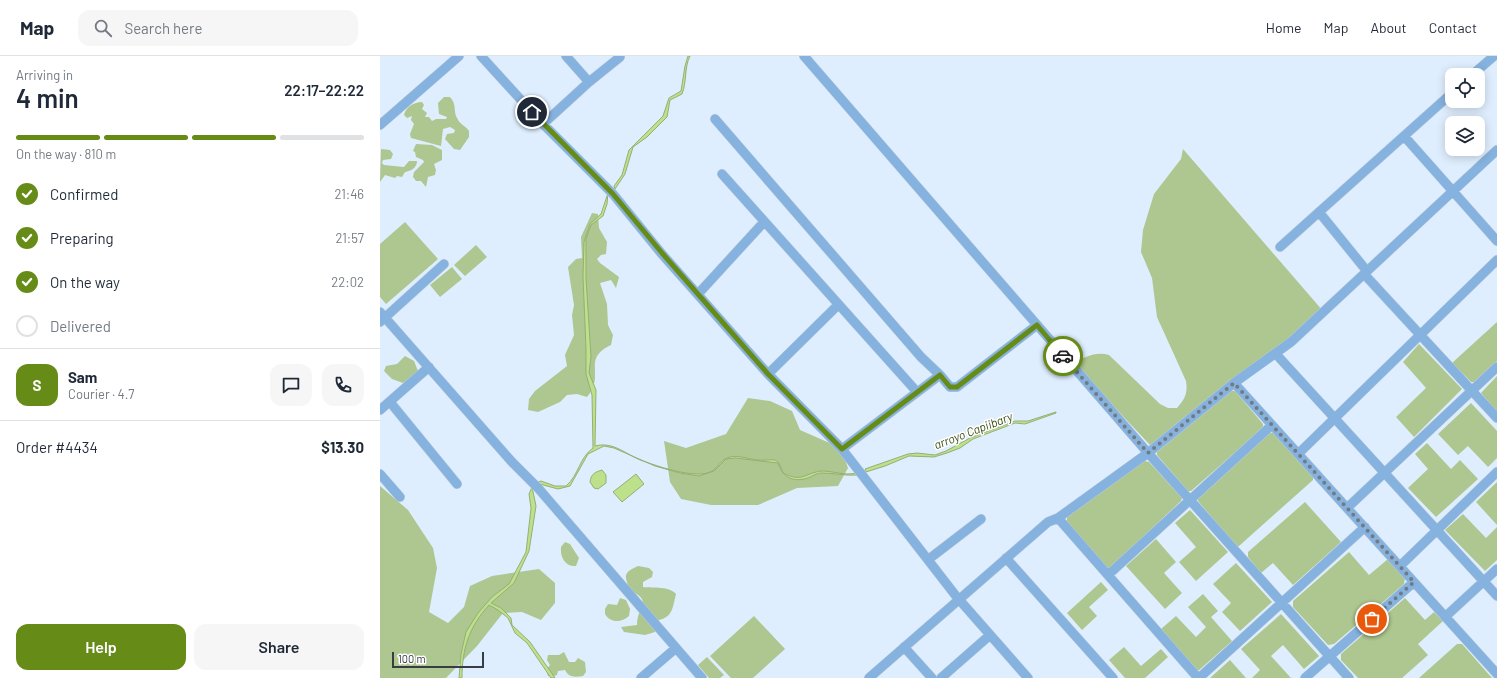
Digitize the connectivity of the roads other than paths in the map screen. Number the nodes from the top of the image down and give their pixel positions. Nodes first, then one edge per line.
1 (459, 56) edge
2 (481, 56) edge
3 (566, 56) edge
4 (804, 56) edge
5 (1494, 56) edge
6 (620, 57) edge
7 (1480, 68) edge
8 (589, 82) junction
9 (1445, 99) edge
10 (715, 119) dead end
11 (543, 124) junction
12 (380, 126) edge
13 (1404, 136) junction
14 (1497, 150) edge
15 (722, 174) dead end
16 (1452, 190) junction
17 (1319, 212) junction
18 (764, 222) junction
19 (1497, 241) edge
20 (1280, 247) dead end
21 (1497, 260) edge
22 (444, 264) dead end
23 (1365, 272) junction
24 (698, 294) junction
25 (838, 305) junction
26 (382, 317) edge
27 (1037, 325) junction
28 (1420, 335) junction
29 (1275, 354) junction
30 (429, 367) junction
31 (1497, 367) edge
32 (768, 374) junction
33 (940, 375) junction
34 (1234, 383) junction
35 (1472, 391) junction
36 (917, 392) junction
37 (390, 402) junction
38 (380, 410) edge
39 (1334, 418) junction
40 (1497, 418) edge
41 (1272, 425) junction
42 (842, 449) junction
43 (1148, 453) junction
44 (1298, 454) junction
45 (1497, 472) edge
46 (1384, 473) junction
47 (380, 474) edge
48 (458, 484) dead end
49 (400, 497) dead end
50 (1190, 500) junction
51 (1347, 508) junction
52 (1058, 518) junction
53 (981, 519) dead end
54 (1365, 527) junction
55 (1436, 530) junction
56 (1006, 558) junction
57 (929, 559) junction
58 (1400, 566) junction
59 (1497, 569) edge
60 (1108, 575) junction
61 (1484, 581) junction
62 (1414, 582) junction
63 (1497, 596) edge
64 (959, 599) junction
65 (1282, 603) junction
66 (1445, 617) junction
67 (990, 634) junction
68 (904, 647) junction
69 (676, 648) junction
70 (1330, 657) junction
71 (1497, 674) edge
72 (642, 678) edge
73 (702, 678) edge
74 (869, 678) edge
75 (932, 678) edge
76 (941, 678) edge
77 (1028, 678) edge
78 (1113, 678) edge
79 (1198, 678) edge
80 (1305, 678) edge
81 (1349, 678) edge

1 - 12 street
2 - 11 street
3 - 8 street
4 - 27 street
5 - 7 street
6 - 8 street
8 - 11 street
9 - 13 street
10 - 33 street
11 - 24 street
13 - 16 street
13 - 17 street
14 - 16 street
15 - 18 street
16 - 19 street
16 - 23 street
17 - 20 street
17 - 23 street
18 - 24 street
18 - 25 street
21 - 28 street
22 - 26 street
23 - 28 street
23 - 29 street
24 - 32 street
25 - 32 street
25 - 36 street
26 - 30 street
27 - 33 street
27 - 43 street
28 - 35 street
28 - 39 street
29 - 34 street
29 - 39 street
30 - 37 street
30 - 69 street
31 - 35 street
32 - 42 street
33 - 36 street
34 - 41 street
34 - 43 street
35 - 40 street
35 - 46 street
36 - 42 street
37 - 38 street
37 - 48 street
39 - 44 street
39 - 46 street
41 - 44 street
41 - 50 street
42 - 57 street
43 - 50 street
43 - 52 street
44 - 51 street
45 - 55 street
46 - 51 street
46 - 55 street
47 - 49 street
50 - 60 street
50 - 65 street
51 - 54 street
52 - 56 street
52 - 60 street
53 - 57 street
54 - 58 street
54 - 65 street
55 - 58 street
55 - 61 street
56 - 64 street
56 - 78 street
57 - 64 street
58 - 62 street
59 - 61 street
60 - 79 street
61 - 63 street
61 - 66 street
62 - 66 street
62 - 70 street
64 - 67 street
64 - 68 street
65 - 70 street
65 - 79 street
66 - 71 street
67 - 76 street
67 - 77 street
68 - 74 street
68 - 75 street
69 - 72 street
69 - 73 street
70 - 80 street
70 - 81 street

